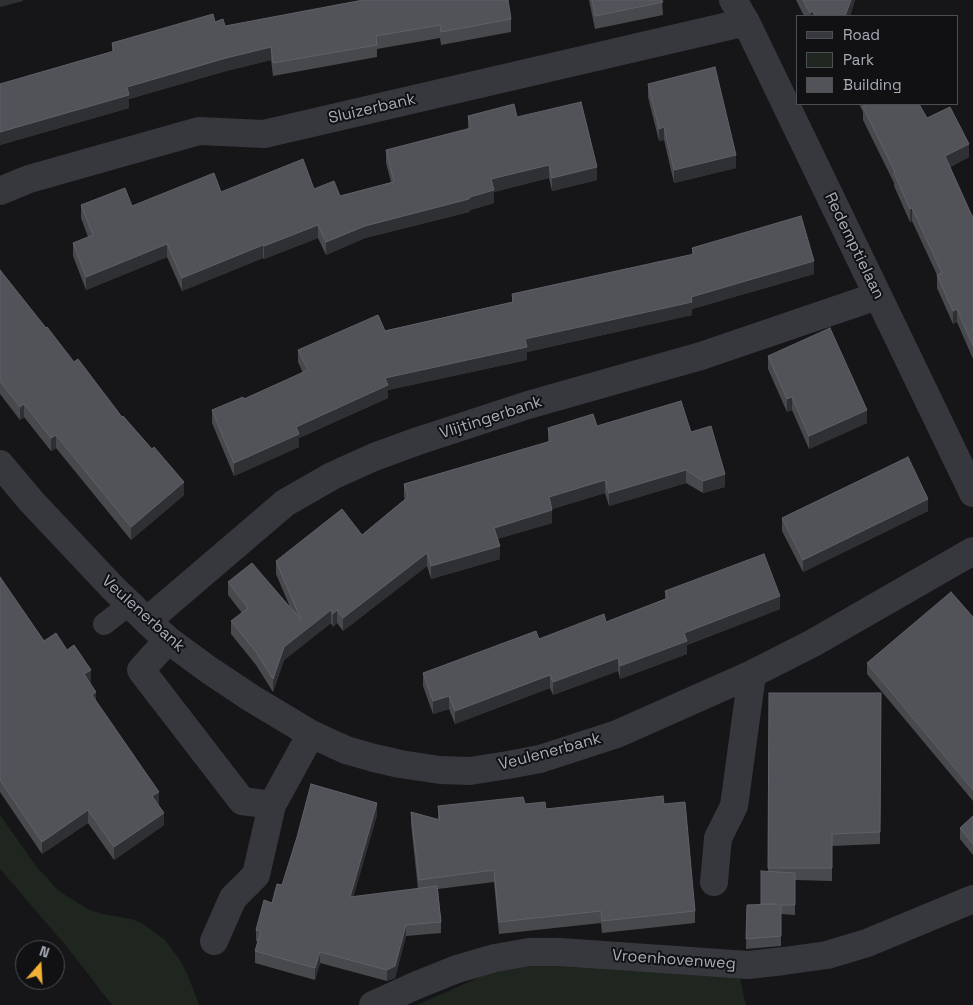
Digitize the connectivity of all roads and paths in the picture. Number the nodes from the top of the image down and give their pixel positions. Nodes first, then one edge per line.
1 (740, 11) edge
2 (0, 191) edge
3 (877, 296) junction
4 (0, 464) edge
5 (973, 493) edge
6 (973, 551) edge
7 (138, 612) junction
8 (104, 624) dead end
9 (168, 640) junction
10 (752, 674) junction
11 (311, 734) junction
12 (272, 805) junction
13 (714, 882) dead end
14 (973, 899) edge
15 (214, 942) dead end
16 (373, 1005) edge

1 - 2 street, Sluizerbank
1 - 3 street, Redemptielaan
3 - 5 street, Redemptielaan
3 - 7 street, Vlijtingerbank
4 - 7 street, Veulenerbank
6 - 10 street, Veulenerbank
7 - 8 lane
7 - 9 street, Veulenerbank
9 - 11 street, Veulenerbank
9 - 12 street
10 - 11 street, Veulenerbank
10 - 13 street
11 - 12 street
12 - 15 street
14 - 16 street, Vroenhovenweg

